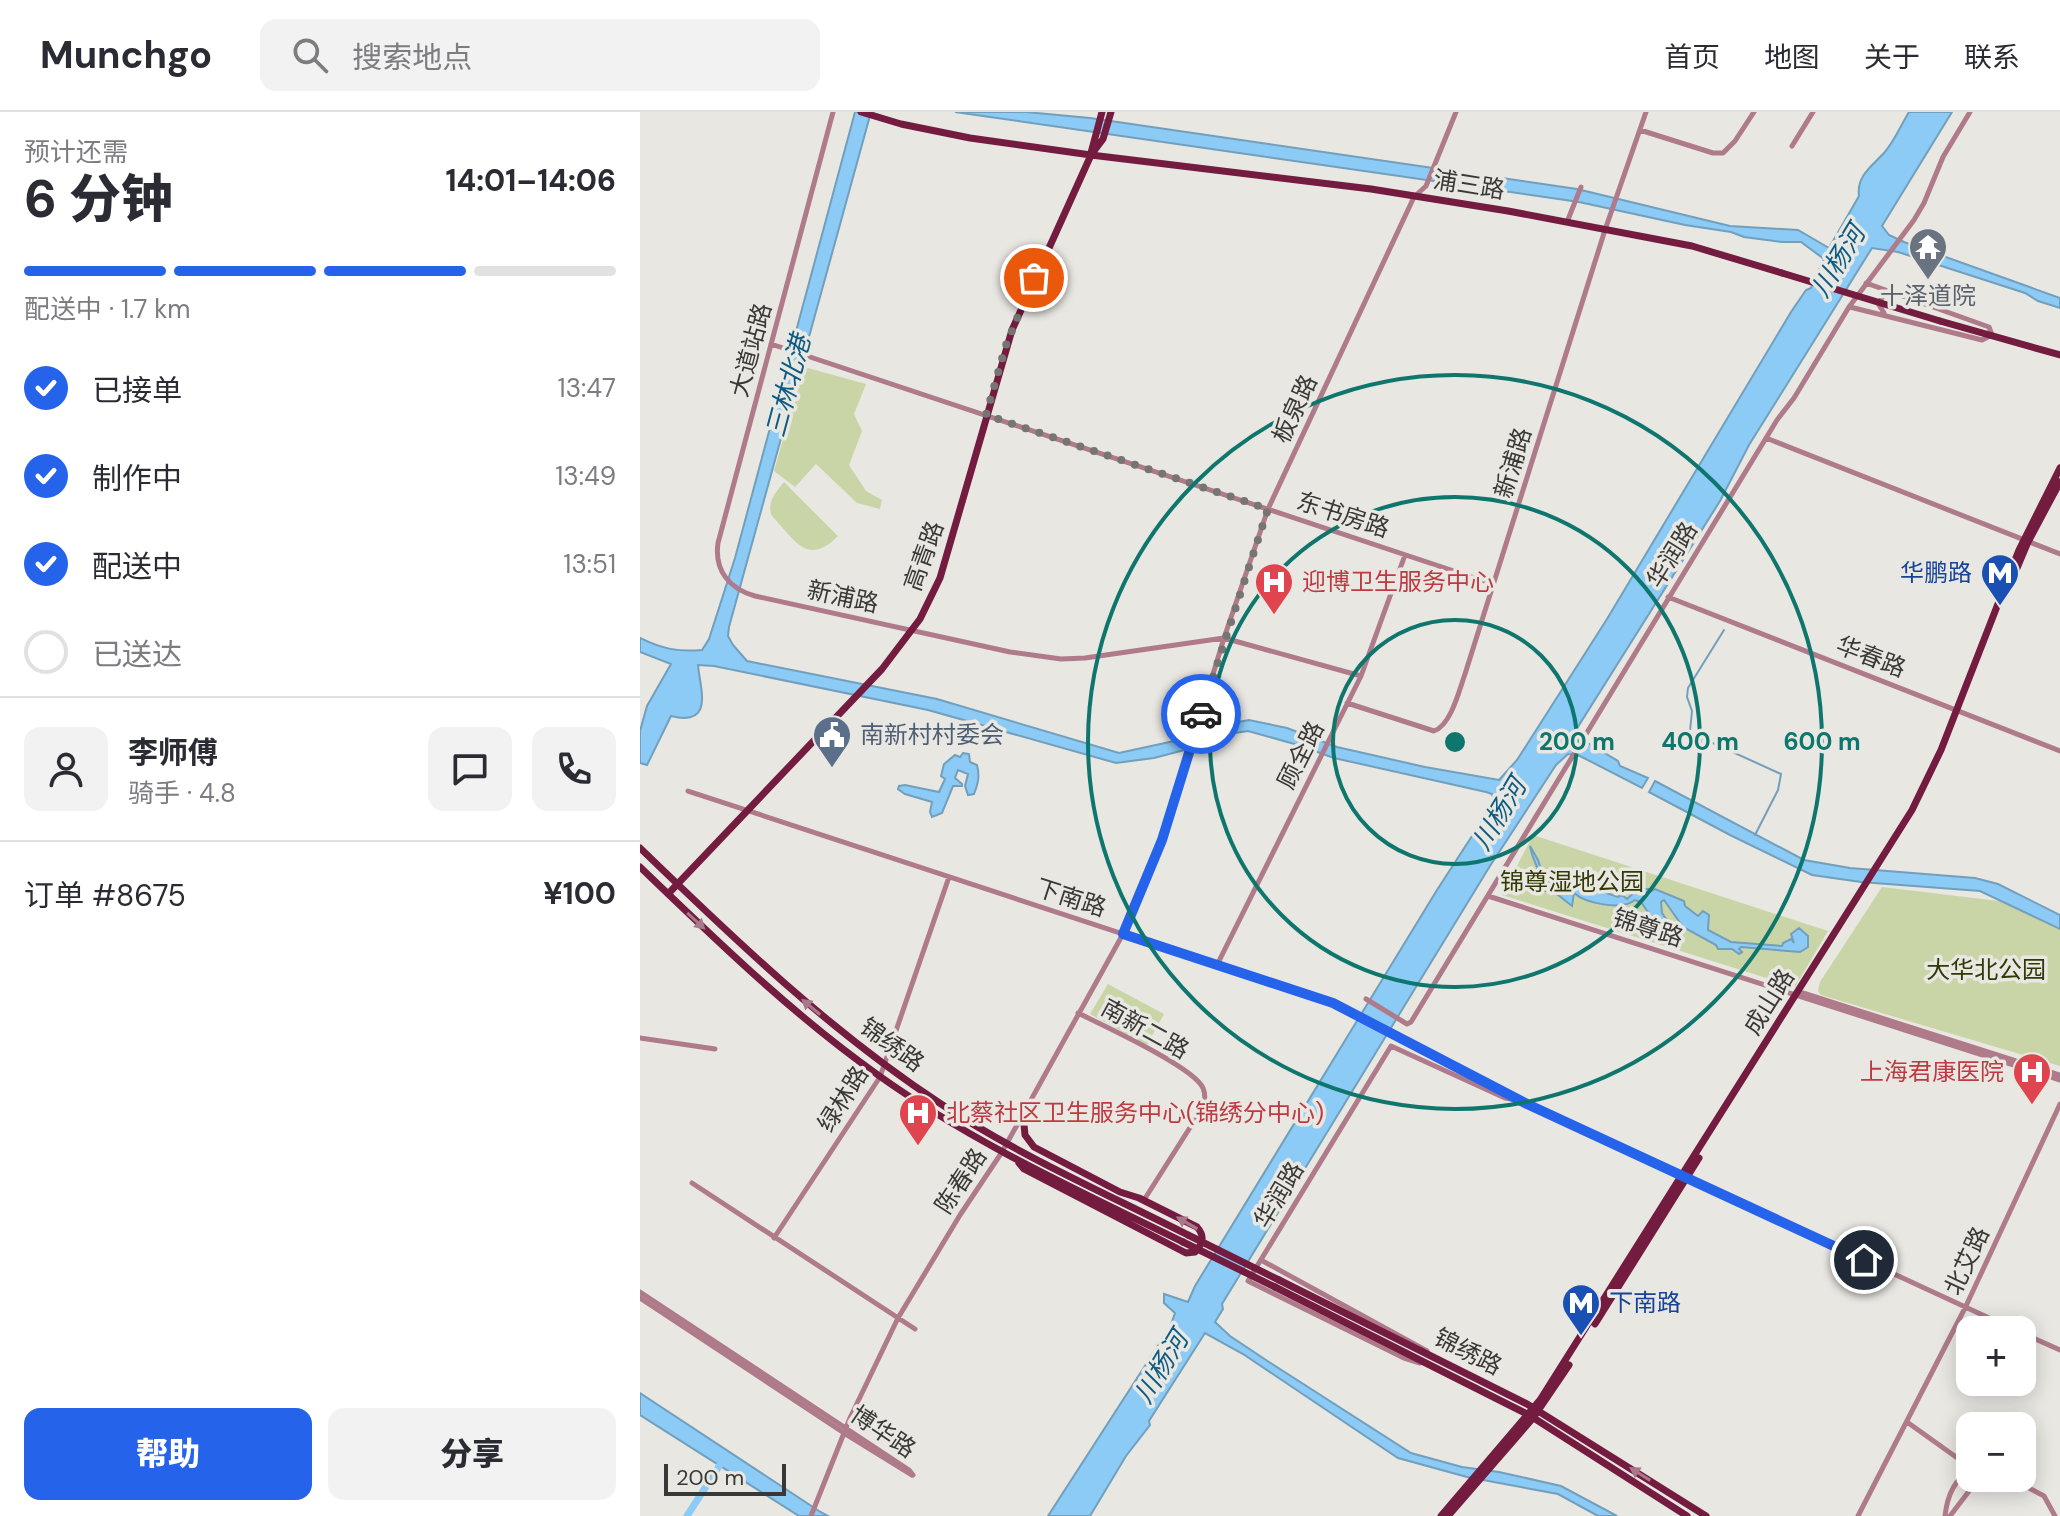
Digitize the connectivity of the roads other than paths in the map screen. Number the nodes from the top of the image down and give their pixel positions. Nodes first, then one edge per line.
1 (833, 112) edge
2 (861, 112) edge
3 (1456, 112) edge
4 (1646, 112) edge
5 (1754, 112) edge
6 (1813, 112) edge
7 (1970, 112) edge
8 (1106, 114) edge
9 (1640, 130) junction
10 (1792, 146) dead end
11 (1091, 155) junction
12 (1581, 187) dead end
13 (1414, 197) junction
14 (1567, 222) junction
15 (1605, 230) junction
16 (1866, 283) junction
17 (1893, 292) junction
18 (1849, 307) junction
19 (1886, 315) junction
20 (1992, 335) junction
21 (771, 344) junction
22 (2060, 355) edge
23 (986, 415) junction
24 (1766, 438) junction
25 (2060, 468) edge
26 (2060, 482) edge
27 (1268, 509) junction
28 (2025, 541) junction
29 (2060, 554) edge
30 (1405, 555) junction
31 (1493, 584) junction
32 (740, 591) joint
33 (1668, 597) junction
34 (913, 631) junction
35 (1224, 638) junction
36 (1361, 676) junction
37 (1347, 703) junction
38 (1959, 711) junction
39 (1195, 734) joint
40 (2060, 751) edge
41 (688, 791) dead end
42 (748, 810) junction
43 (640, 848) edge
44 (640, 867) edge
45 (949, 877) junction
46 (677, 884) junction
47 (668, 894) junction
48 (1488, 896) junction
49 (1123, 934) junction
50 (1217, 965) junction
51 (1800, 995) junction
52 (1366, 999) dead end
53 (1078, 1013) junction
54 (640, 1038) edge
55 (1391, 1046) joint
56 (715, 1049) dead end
57 (885, 1066) junction
58 (880, 1077) junction
59 (2060, 1078) edge
60 (1521, 1101) junction
61 (2060, 1104) edge
62 (1023, 1114) junction
63 (1007, 1143) junction
64 (1002, 1152) junction
65 (1015, 1158) junction
66 (1684, 1176) junction
67 (692, 1183) dead end
68 (1144, 1200) junction
69 (774, 1238) junction
70 (1186, 1238) junction
71 (1261, 1260) junction
72 (640, 1295) edge
73 (1965, 1308) junction
74 (1983, 1316) edge
75 (898, 1318) junction
76 (915, 1329) dead end
77 (2036, 1339) edge
78 (2060, 1350) edge
79 (1439, 1364) junction
80 (1534, 1413) junction
81 (1907, 1422) junction
82 (845, 1431) junction
83 (1956, 1459) edge
84 (1956, 1484) edge
85 (1468, 1489) junction
86 (1968, 1492) edge
87 (2036, 1492) edge
88 (811, 1516) edge
89 (1441, 1516) edge
90 (1448, 1516) edge
91 (1687, 1516) edge
92 (1706, 1516) edge
93 (1858, 1516) edge
94 (1948, 1516) edge
95 (2055, 1516) edge

1 - 21 street, 大道站路
2 - 11 main road, 浦三路
3 - 13 street, 板泉路
4 - 9 street, 新浦路
5 - 9 street
6 - 10 street
7 - 16 street, 华润路
8 - 11 main road, 高青路
8 - 11 main road, 高青路
9 - 15 street, 新浦路
11 - 13 main road, 浦三路
11 - 23 main road, 高青路
12 - 14 street
13 - 14 main road, 浦三路
13 - 27 street, 板泉路
14 - 15 main road, 浦三路
15 - 20 main road, 浦三路, bridge
15 - 31 street, 新浦路
16 - 17 street
16 - 18 street, 华润路
17 - 19 street
17 - 20 street
18 - 19 street
18 - 24 street, 华润路
19 - 20 street
20 - 22 main road, 浦三路
21 - 23 street, 东书房路
21 - 32 street, 大道站路
23 - 27 street, 东书房路
23 - 34 main road, 高青路
24 - 28 street
24 - 33 street, 华润路
25 - 28 main road, 成山路
26 - 28 main road, 成山路
27 - 30 street, 东书房路
27 - 35 street, 板泉路
28 - 29 street
28 - 38 main road, 成山路
30 - 31 street, 东书房路
30 - 36 street, 顾全路
31 - 37 street, 新浦路
32 - 34 street, 新浦路
33 - 38 street, 华春路
33 - 48 street, 华润路
34 - 35 street, 新浦路
34 - 42 main road, 高青路
35 - 36 street, 新浦路
35 - 39 street, 板泉路
36 - 37 street, 顾全路
37 - 50 street, 顾全路
38 - 40 street, 华春路
38 - 51 main road, 成山路
39 - 49 street, 陈春路
41 - 42 street, 下南路
42 - 45 street, 下南路
42 - 46 main road, 高青路
43 - 46 main road, 锦绣路
44 - 47 main road, 锦绣路
45 - 49 street, 下南路
45 - 57 street, 绿林路
46 - 47 main road, 高青路
57 -> 46 main road, 锦绣路
47 -> 58 main road, 锦绣路
48 - 51 street, 锦尊路
48 - 52 street, 华润路
49 - 50 street, 下南路
49 - 53 street, 陈春路
50 - 60 street, 下南路
51 - 59 street, 锦尊路
51 - 66 main road, 成山路
53 - 62 street, 陈春路
53 - 68 street, 南新二路
54 - 56 street
55 - 60 street, 下南路
55 - 71 street, 华润路
57 - 58 street, 绿林路
57 - 63 main road, 锦绣路
58 - 64 main road, 锦绣路
58 - 69 street, 绿林路
60 - 66 street, 下南路
61 - 73 street, 北艾路
62 - 63 street, 陈春路
62 - 68 main road, 锦绣路
63 - 64 street, 陈春路
63 - 70 main road, 锦绣路
64 - 65 main road, 锦绣路
64 - 75 street, 陈春路
65 -> 68 main road, 锦绣路
65 - 70 main road, 锦绣路
66 - 73 street, 下南路
66 - 80 main road, 成山路
67 - 69 street
69 - 75 street
70 - 79 main road, 锦绣路, bridge
71 - 79 street
71 - 79 street, 华润路
72 - 82 street, 博华路
73 - 74 street, 下南路
73 - 81 street, 北艾路
75 - 76 street
75 - 82 street, 陈春路
77 - 78 street
79 - 80 main road, 锦绣路
80 - 85 main road, 成山路
80 - 91 main road, 锦绣路
92 -> 80 main road, 锦绣路
81 - 83 street
81 - 93 street, 北艾路
82 - 82 street, 博华路
82 - 88 street, 陈春路
84 - 94 street
85 - 89 main road, 成山路
85 - 90 main road, 成山路
86 - 94 street
87 - 95 street

